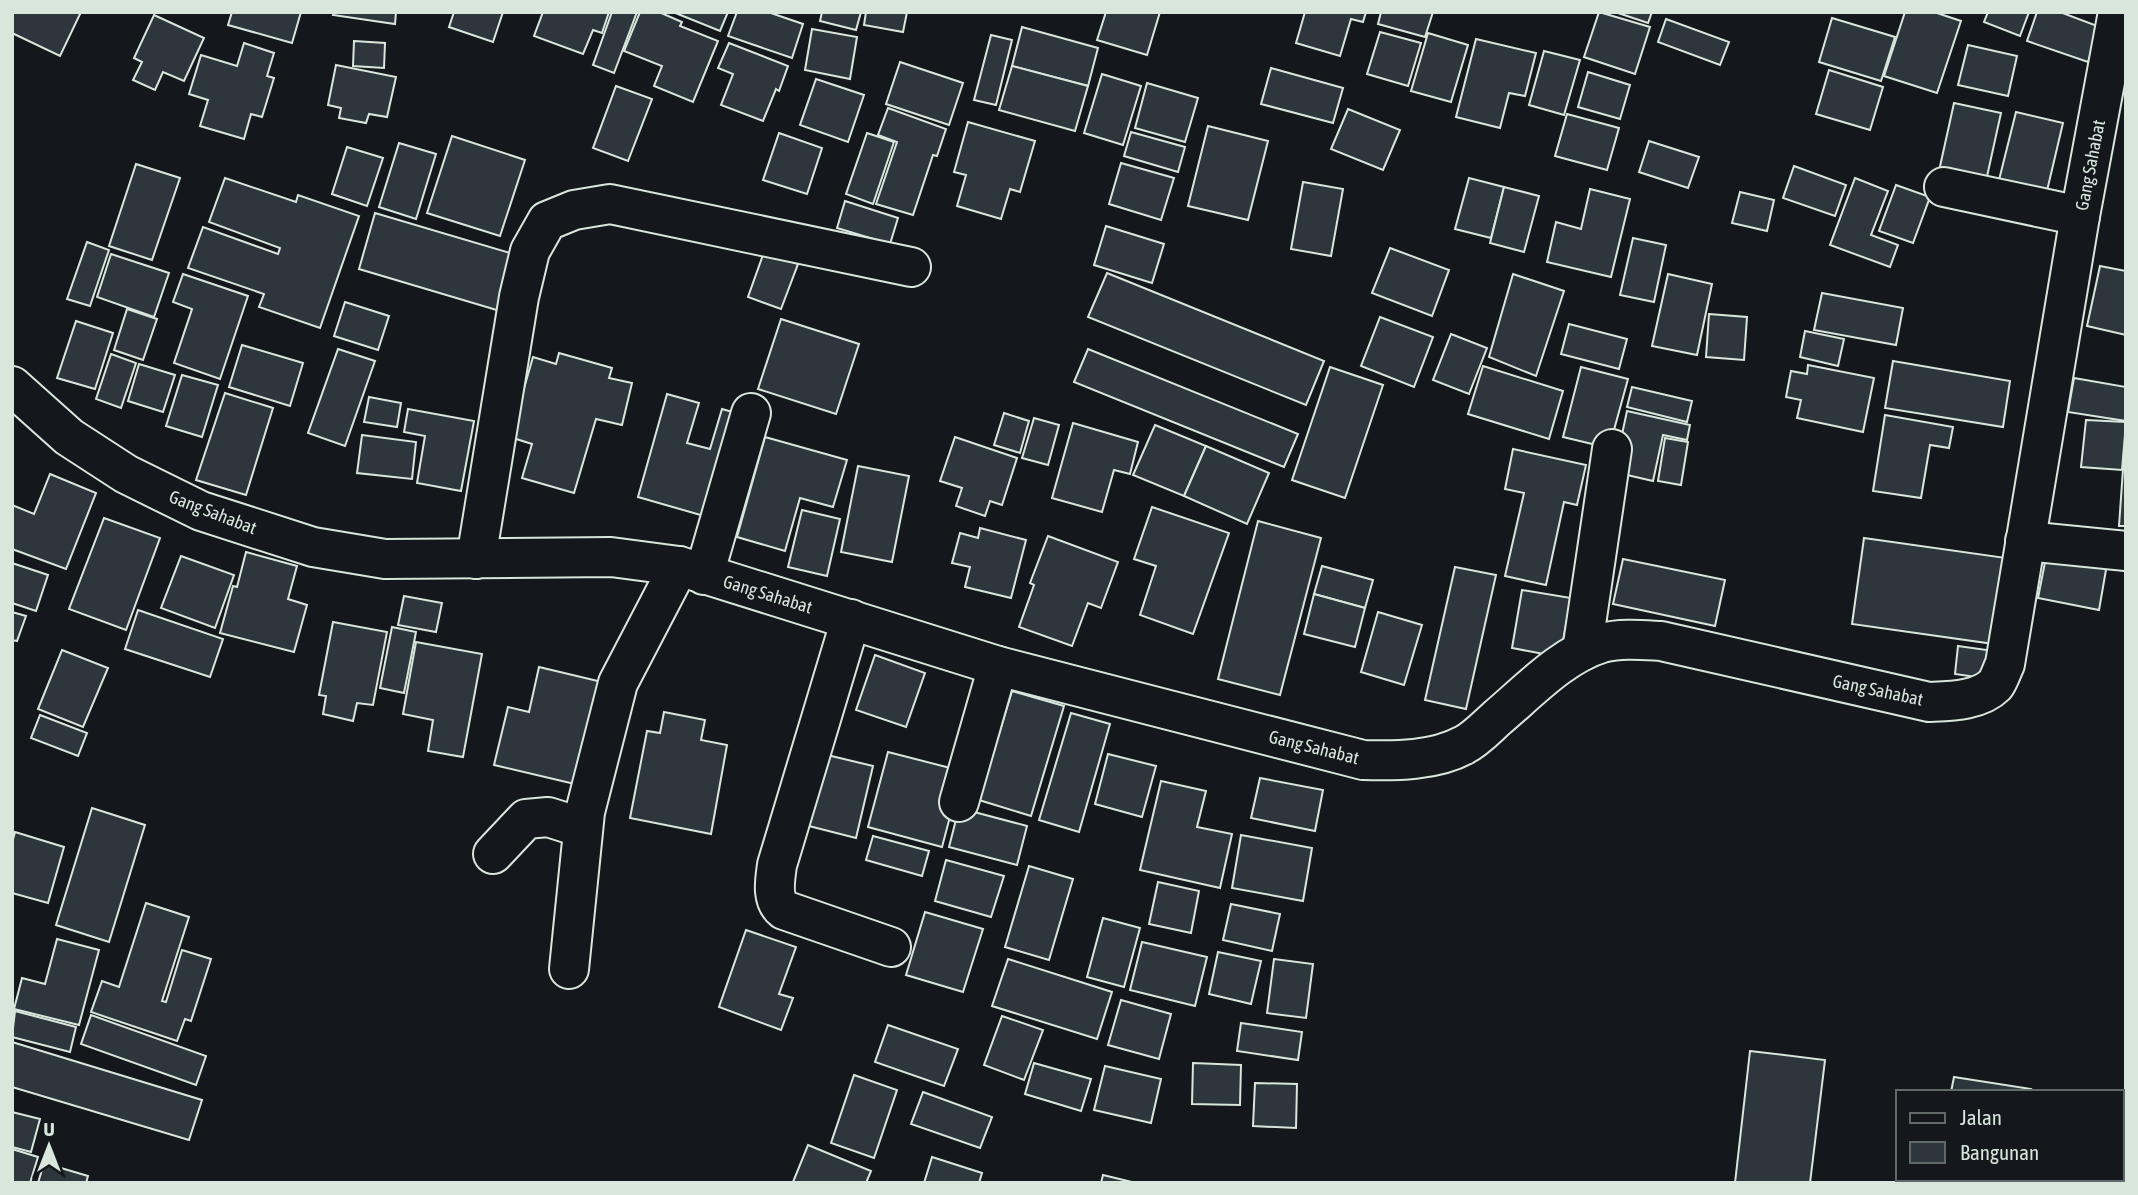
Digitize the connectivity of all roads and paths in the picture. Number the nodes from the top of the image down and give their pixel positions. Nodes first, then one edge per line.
1 (2118, 12) edge
2 (1944, 187) dead end
3 (2080, 216) junction
4 (911, 267) dead end
5 (12, 386) edge
6 (751, 413) dead end
7 (1612, 449) dead end
8 (2025, 541) junction
9 (2126, 551) edge
10 (476, 559) junction
11 (692, 570) junction
12 (851, 619) junction
13 (1582, 651) junction
14 (999, 666) junction
15 (959, 802) dead end
16 (583, 828) junction
17 (493, 854) dead end
18 (891, 947) dead end
19 (569, 969) dead end

1 - 3 street, Gang Sahabat
2 - 3 street
3 - 8 street, Gang Sahabat
4 - 10 street
5 - 10 street, Gang Sahabat
6 - 11 street
7 - 13 street
8 - 9 street
8 - 13 street, Gang Sahabat
10 - 11 street, Gang Sahabat
11 - 12 street, Gang Sahabat
11 - 16 street
12 - 14 street, Gang Sahabat
12 - 18 street
13 - 14 street, Gang Sahabat
14 - 15 street
16 - 17 street
16 - 19 street

